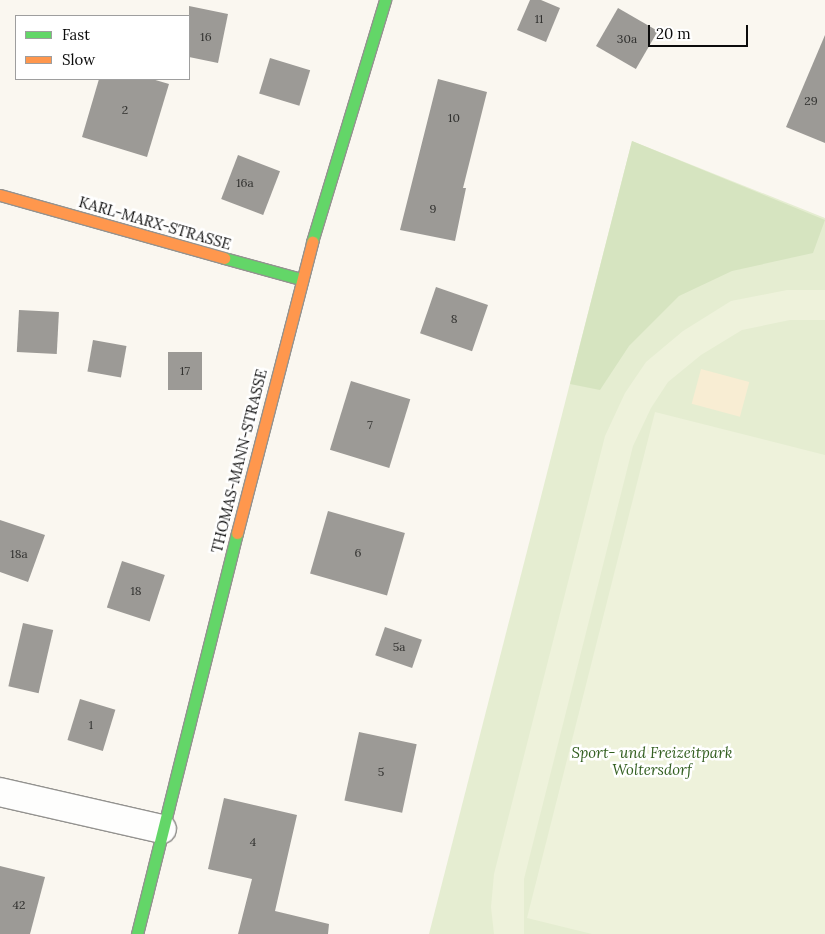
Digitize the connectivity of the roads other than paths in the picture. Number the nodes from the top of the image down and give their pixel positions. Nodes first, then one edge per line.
1 (385, 0) edge
2 (0, 195) edge
3 (301, 279) junction
4 (0, 792) edge
5 (162, 829) junction
6 (137, 934) edge

1 - 3 street, THOMAS-MANN-STRASSE
2 - 3 street, KARL-MARX-STRASSE
3 - 5 street, THOMAS-MANN-STRASSE
4 - 5 street
5 - 6 street, THOMAS-MANN-STRASSE

